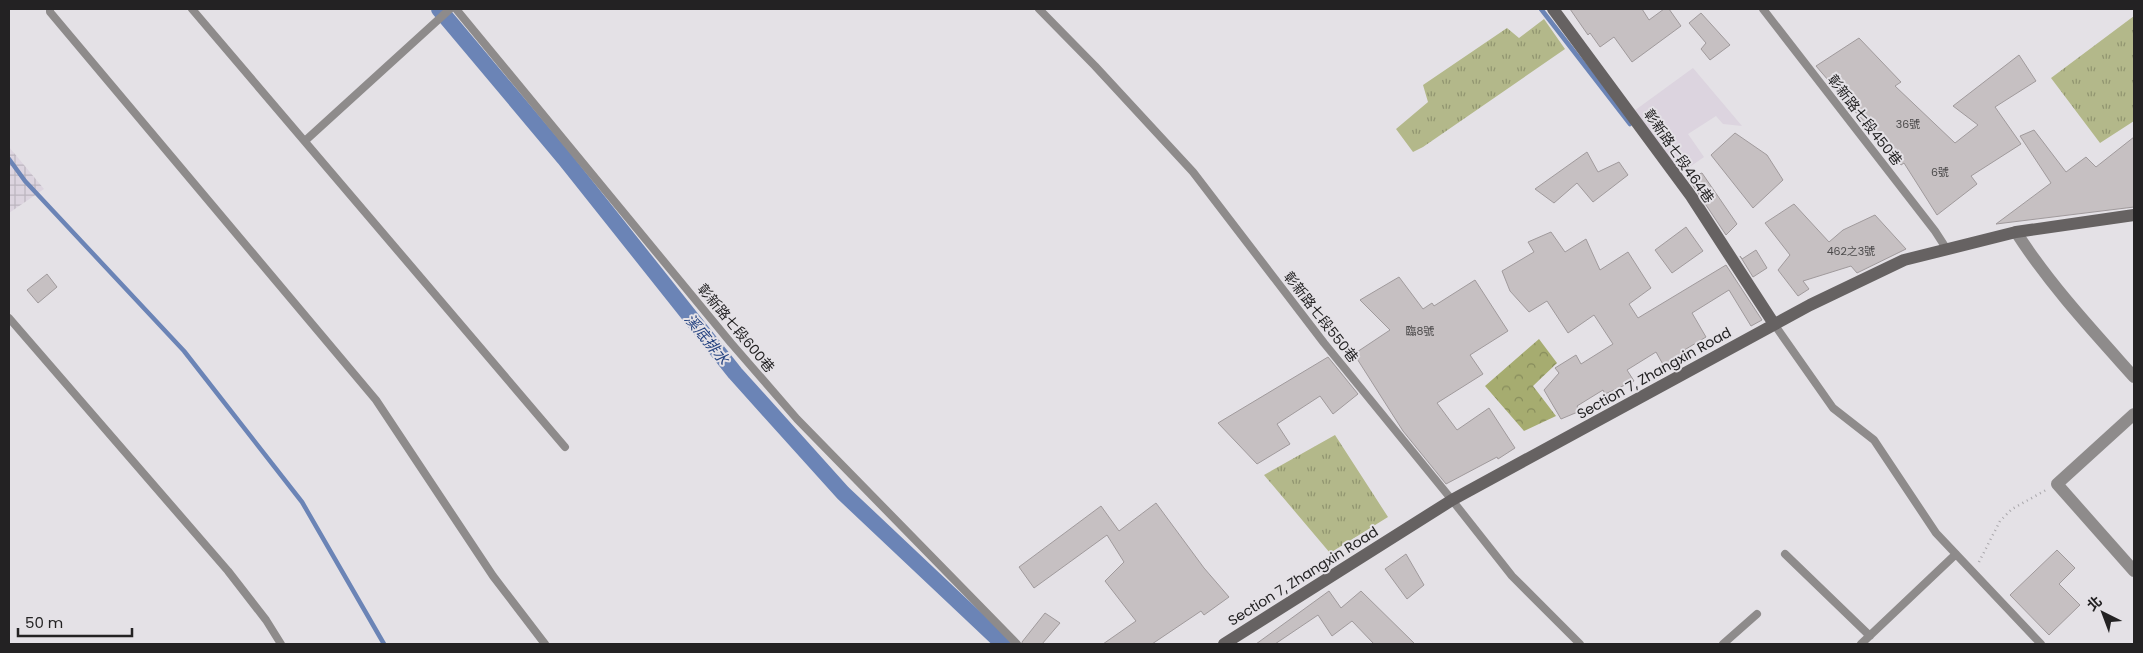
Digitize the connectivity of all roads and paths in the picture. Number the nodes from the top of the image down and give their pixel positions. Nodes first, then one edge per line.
1 (50, 9) edge
2 (192, 9) edge
3 (450, 9) edge
4 (456, 9) edge
5 (1039, 9) edge
6 (1553, 9) edge
7 (1763, 9) edge
8 (306, 140) junction
9 (2134, 215) edge
10 (2016, 232) junction
11 (1946, 248) junction
12 (9, 318) edge
13 (1774, 324) junction
14 (2134, 377) edge
15 (2134, 414) edge
16 (565, 447) dead end
17 (2057, 484) junction
18 (1452, 500) junction
19 (1785, 554) dead end
20 (1956, 554) junction
21 (2134, 571) edge
22 (1973, 572) junction
23 (1757, 614) dead end
24 (1870, 636) junction
25 (281, 644) edge
26 (546, 644) edge
27 (1017, 644) edge
28 (1224, 644) edge
29 (1580, 644) edge
30 (1723, 644) edge
31 (1861, 644) edge
32 (2041, 644) edge

1 - 26 lane
2 - 8 lane
3 - 8 lane
4 - 27 lane, 彰新路七段600巷
5 - 18 lane, 彰新路七段550巷
6 - 13 street, 彰新路七段464巷
7 - 11 lane, 彰新路七段450巷
8 - 16 lane
9 - 10 street, Section 7, Zhangxin Road
10 - 11 street, Section 7, Zhangxin Road
10 - 14 street
11 - 13 street, Section 7, Zhangxin Road
12 - 25 lane
13 - 18 street, Section 7, Zhangxin Road
13 - 20 lane
15 - 17 street
17 - 21 street
17 - 22 path
18 - 28 street, Section 7, Zhangxin Road
18 - 29 lane, 彰新路七段550巷
19 - 24 lane
20 - 22 lane
20 - 24 lane
22 - 32 lane
23 - 30 lane
24 - 31 lane

